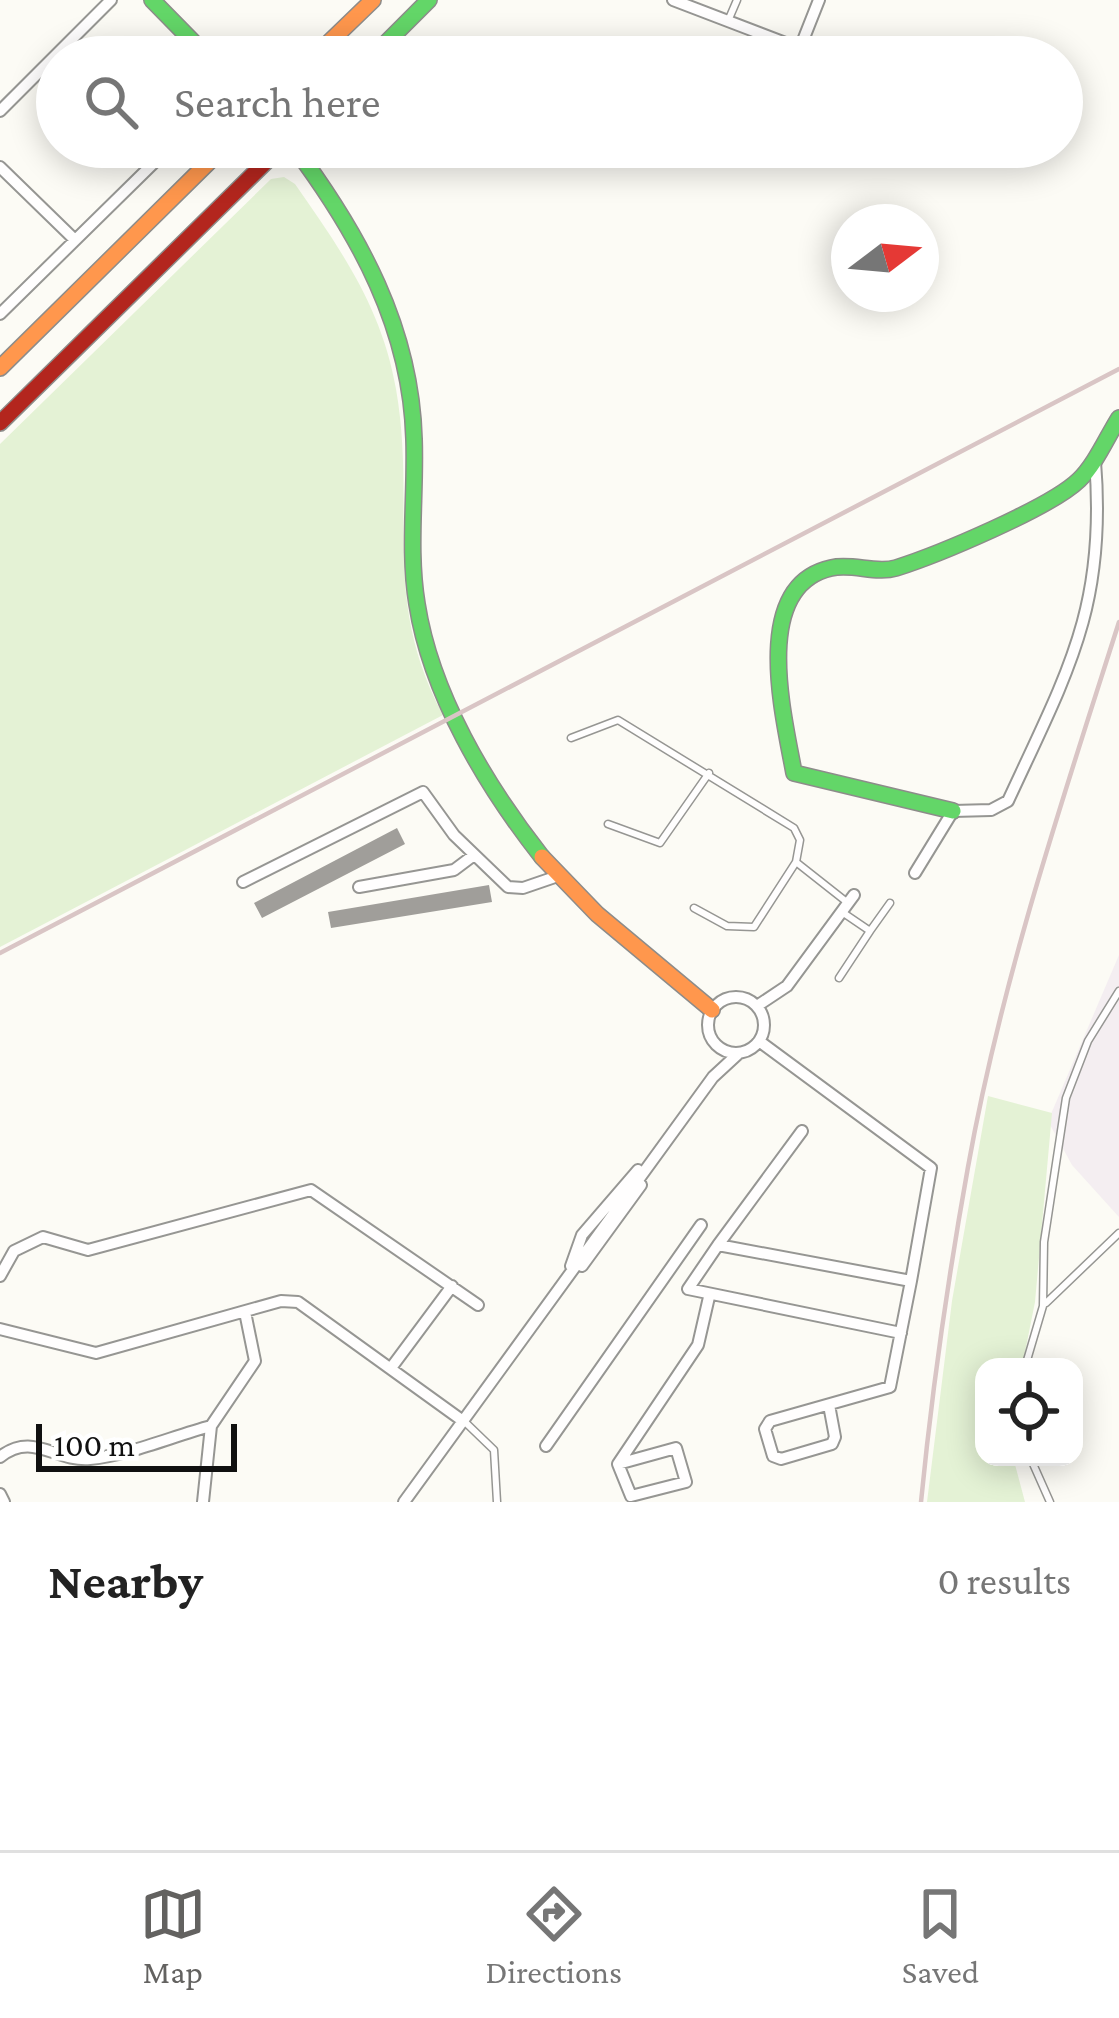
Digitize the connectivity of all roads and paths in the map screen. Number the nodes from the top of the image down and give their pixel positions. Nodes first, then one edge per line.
1 (111, 0) edge
2 (152, 0) edge
3 (373, 0) edge
4 (429, 0) edge
5 (673, 0) edge
6 (737, 0) edge
7 (820, 0) edge
8 (728, 21) junction
9 (75, 36) edge
10 (187, 36) edge
11 (336, 36) edge
12 (393, 36) edge
13 (768, 36) edge
14 (805, 36) edge
15 (36, 75) edge
16 (0, 111) edge
17 (0, 166) edge
18 (149, 168) edge
19 (203, 168) edge
20 (260, 168) edge
21 (308, 168) edge
22 (75, 240) junction
23 (0, 314) edge
24 (0, 368) edge
25 (1119, 418) edge
26 (0, 422) edge
27 (1094, 461) junction
28 (571, 738) dead end
29 (710, 772) junction
30 (953, 811) junction
31 (608, 824) dead end
32 (474, 855) junction
33 (796, 862) junction
34 (915, 873) dead end
35 (558, 876) junction
36 (242, 882) dead end
37 (359, 886) dead end
38 (890, 902) dead end
39 (848, 903) junction
40 (694, 908) dead end
41 (870, 931) junction
42 (839, 978) dead end
43 (1119, 992) edge
44 (757, 1006) junction
45 (712, 1010) junction
46 (759, 1040) junction
47 (718, 1046) junction
48 (739, 1053) junction
49 (713, 1077) junction
50 (802, 1131) dead end
51 (701, 1225) dead end
52 (1119, 1233) edge
53 (718, 1245) junction
54 (666, 1274) junction
55 (0, 1276) edge
56 (911, 1281) junction
57 (452, 1286) junction
58 (688, 1289) junction
59 (709, 1297) junction
60 (478, 1305) dead end
61 (1043, 1306) junction
62 (245, 1312) junction
63 (0, 1329) edge
64 (901, 1333) junction
65 (1028, 1358) edge
66 (392, 1368) junction
67 (829, 1405) junction
68 (464, 1420) junction
69 (211, 1426) junction
70 (545, 1445) dead end
71 (0, 1457) edge
72 (618, 1463) junction
73 (1034, 1466) edge
74 (0, 1494) edge
75 (4, 1502) edge
76 (203, 1502) edge
77 (404, 1502) edge
78 (497, 1502) edge
79 (1050, 1502) edge

1 - 9 street
2 - 10 street
3 - 11 street
4 - 12 street
5 - 8 street
6 - 8 lane
7 - 14 street
8 - 13 street
15 - 16 street
17 - 22 street
18 - 22 street
19 - 24 street
20 - 26 street
21 - 35 street
22 - 23 street
25 - 27 street
27 - 30 street
27 - 30 street
28 - 29 lane
29 - 31 lane
29 - 33 lane
30 - 34 street
32 - 35 street
32 - 36 street
32 - 37 street
33 - 39 lane
33 - 40 lane
35 - 45 street
38 - 41 lane
39 - 41 lane
39 - 44 street
41 - 42 lane
43 - 61 lane
44 - 45 street
44 - 46 street
45 - 47 street
46 - 48 street
46 - 56 street
47 - 48 street
47 - 49 street
48 - 49 street
49 - 68 street
50 - 53 street
51 - 54 street
52 - 61 lane
53 - 56 street
53 - 58 street
54 - 58 street
54 - 70 street
55 - 57 street
56 - 64 street
57 - 60 street
57 - 66 street
58 - 59 street
59 - 64 street
59 - 72 street
61 - 65 lane
62 - 63 street
62 - 66 street
62 - 69 street
64 - 67 street
66 - 68 street
67 - 67 street
68 - 77 street
68 - 78 lane
69 - 71 street
69 - 76 street
72 - 72 street
73 - 79 lane
74 - 75 street

